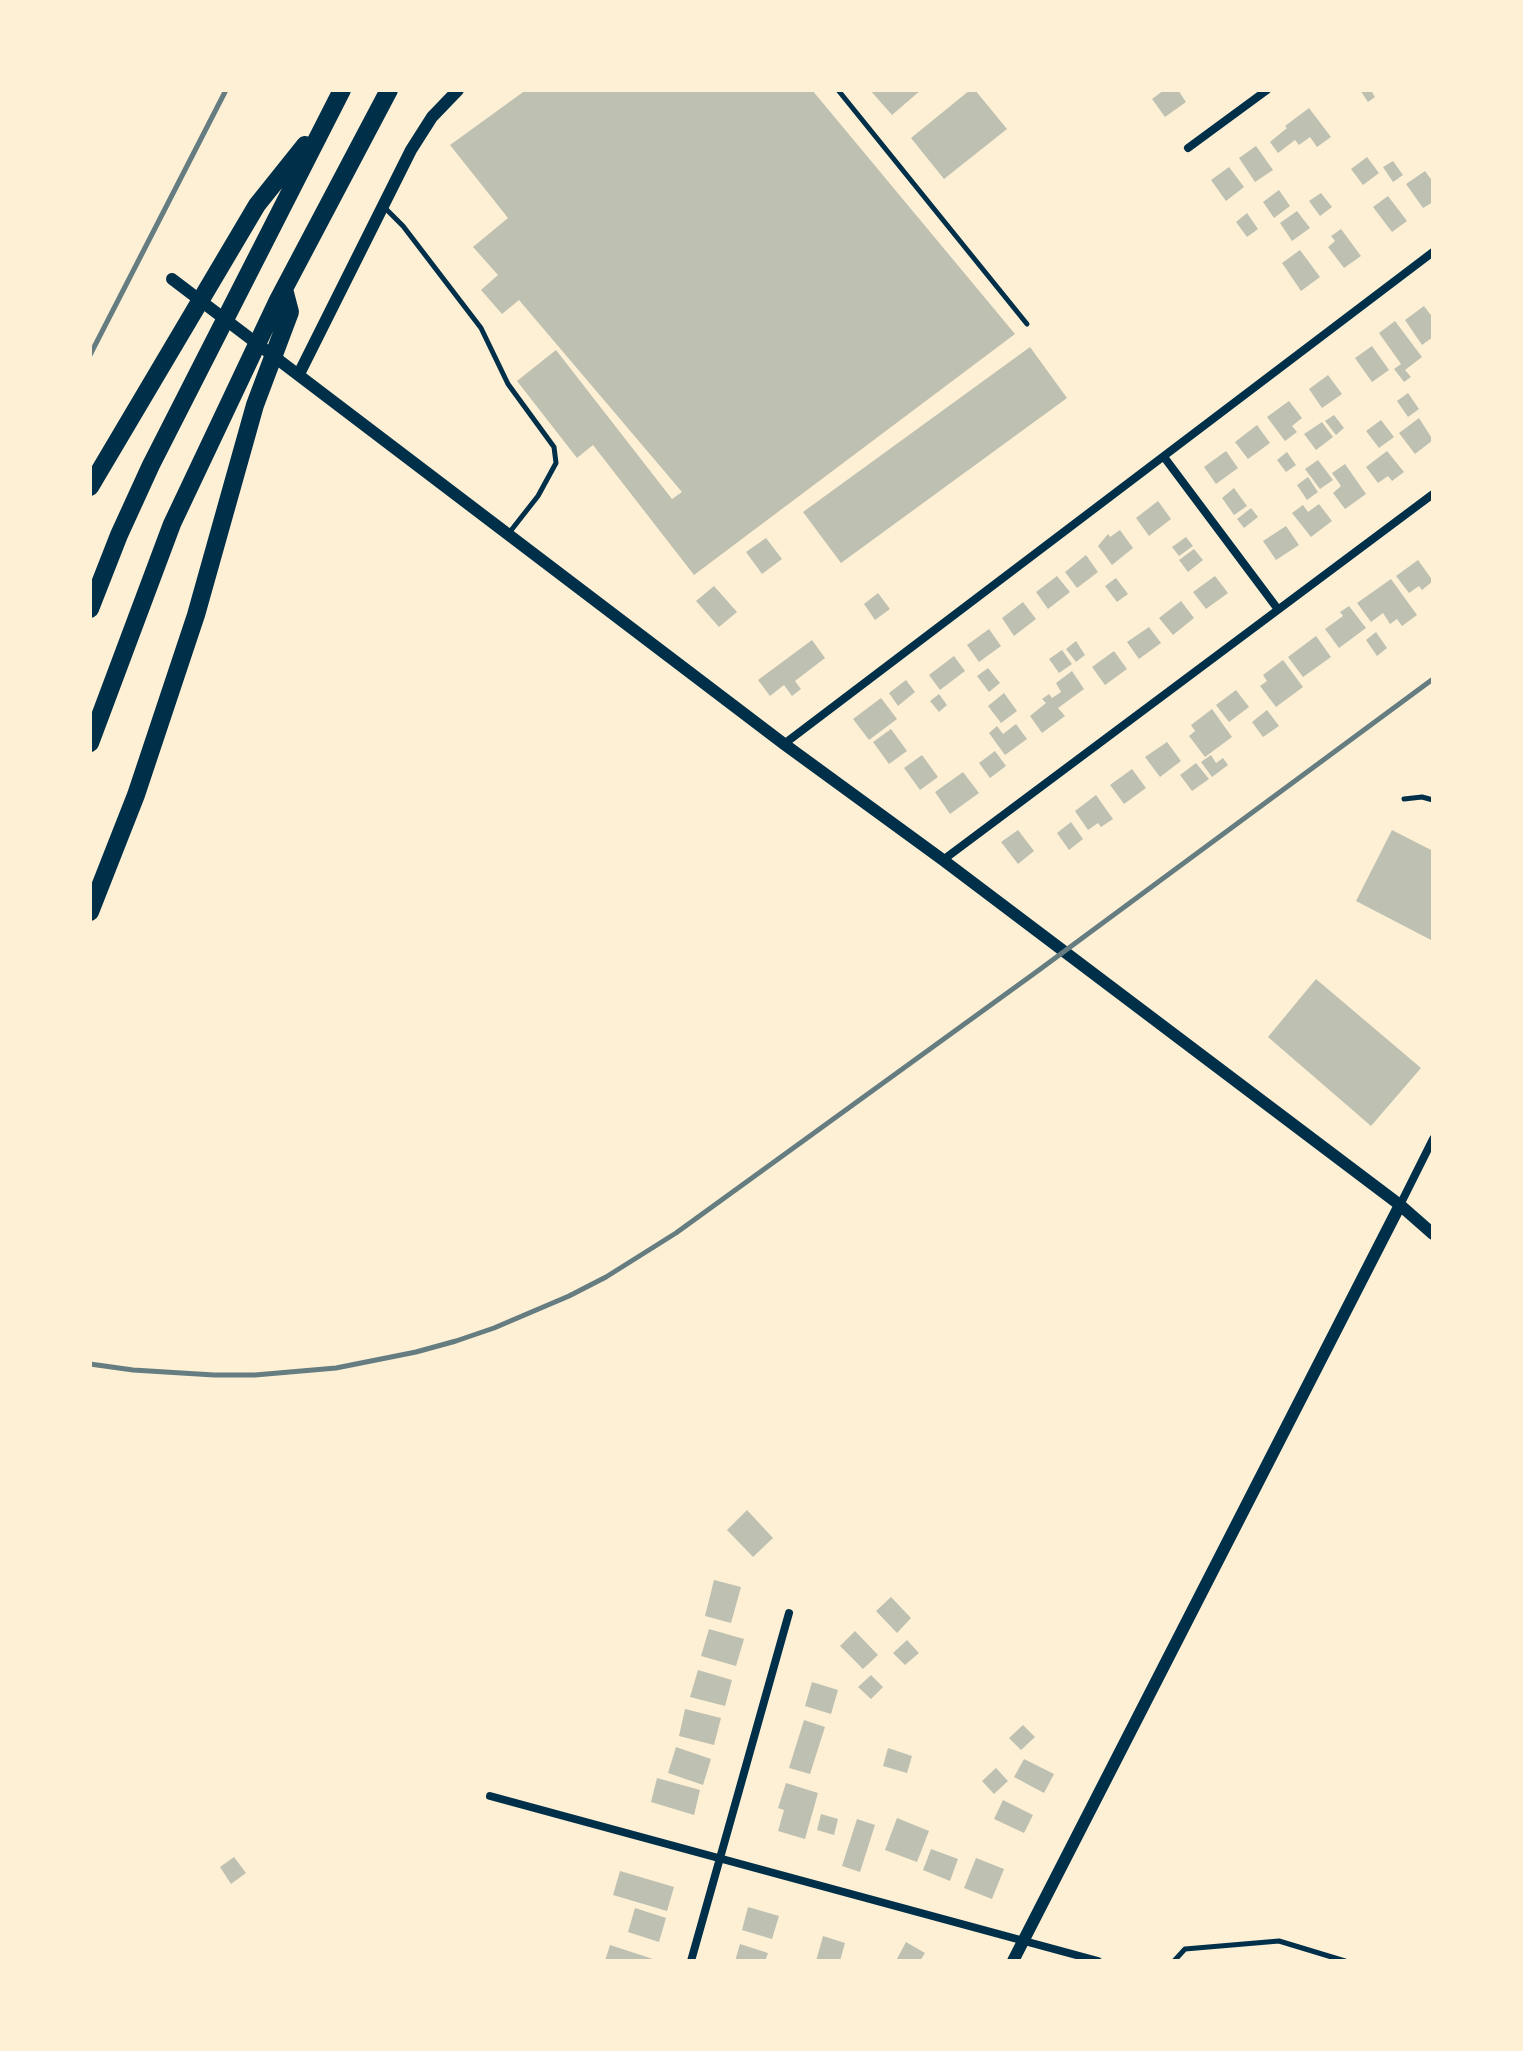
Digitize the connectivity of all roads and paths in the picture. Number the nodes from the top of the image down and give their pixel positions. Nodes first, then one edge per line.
1 (342, 90) edge
2 (389, 90) edge
3 (458, 90) edge
4 (838, 90) edge
5 (1267, 90) edge
6 (329, 115) junction
7 (1188, 148) dead end
8 (383, 206) junction
9 (1433, 252) edge
10 (172, 279) dead end
11 (283, 301) junction
12 (1027, 324) dead end
13 (299, 374) junction
14 (1164, 457) junction
15 (90, 487) edge
16 (1433, 494) edge
17 (509, 534) junction
18 (1277, 608) junction
19 (90, 609) edge
20 (90, 743) edge
21 (784, 744) junction
22 (1404, 799) dead end
23 (1433, 800) edge
24 (943, 860) junction
25 (90, 912) edge
26 (1433, 1139) edge
27 (1400, 1205) junction
28 (1433, 1234) edge
29 (789, 1613) dead end
30 (490, 1796) dead end
31 (720, 1857) junction
32 (1023, 1940) junction
33 (691, 1961) edge
34 (1013, 1961) edge
35 (1098, 1961) edge
36 (1174, 1961) edge
37 (1345, 1961) edge

1 - 6 highway
2 - 11 highway
3 - 8 street
4 - 12 lane
5 - 7 street
6 - 15 highway
6 - 19 highway
8 - 13 street
8 - 17 lane
9 - 14 street
10 - 13 street
11 - 20 highway
11 - 25 highway
13 - 17 street
14 - 18 street
14 - 21 street
16 - 18 street
17 - 21 street
18 - 24 street
21 - 24 street
22 - 23 lane
24 - 27 street
26 - 27 street
27 - 28 street
27 - 32 street
29 - 31 street
30 - 31 street
31 - 32 street
31 - 33 street
32 - 34 street
32 - 35 street
36 - 37 lane

